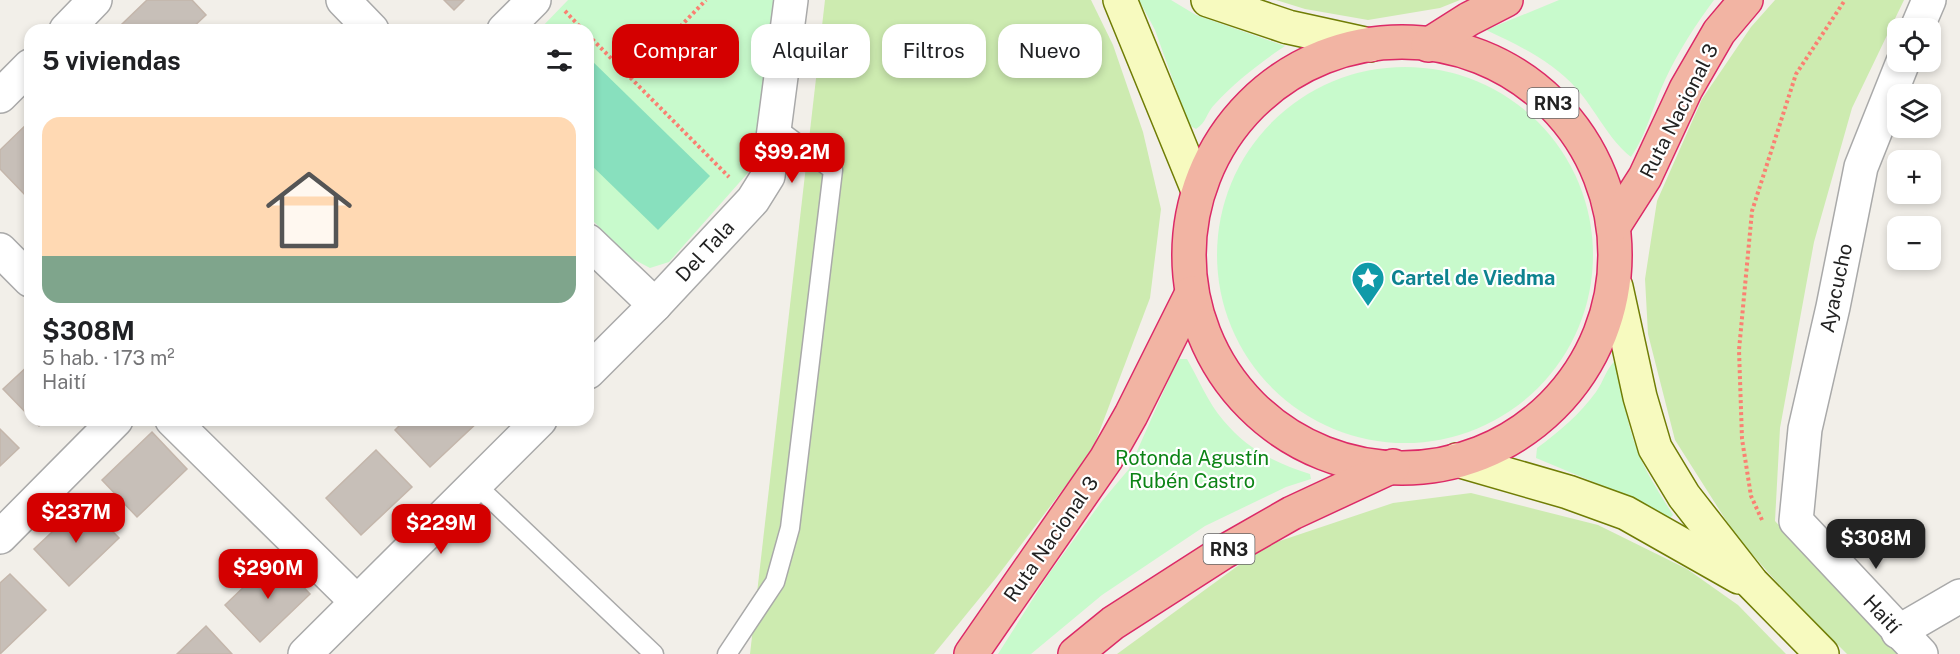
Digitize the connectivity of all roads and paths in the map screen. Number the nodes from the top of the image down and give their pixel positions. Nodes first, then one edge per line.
1 (95, 0) edge
2 (343, 0) edge
3 (706, 0) edge
4 (791, 0) edge
5 (1120, 0) edge
6 (1208, 0) edge
7 (1506, 0) edge
8 (1746, 0) edge
9 (1845, 0) edge
10 (1929, 0) edge
11 (548, 4) edge
12 (1921, 18) edge
13 (72, 24) edge
14 (366, 24) edge
15 (514, 24) edge
16 (575, 24) edge
17 (683, 24) edge
18 (594, 41) edge
19 (1370, 45) junction
20 (1428, 45) junction
21 (612, 60) edge
22 (24, 72) edge
23 (1899, 72) edge
24 (630, 78) edge
25 (0, 96) edge
26 (774, 127) junction
27 (1197, 188) junction
28 (753, 200) junction
29 (1615, 224) junction
30 (594, 247) edge
31 (0, 250) edge
32 (24, 274) edge
33 (1616, 287) junction
34 (1192, 292) junction
35 (655, 305) junction
36 (594, 366) edge
37 (110, 426) edge
38 (178, 426) edge
39 (534, 426) edge
40 (1457, 460) junction
41 (1395, 465) junction
42 (475, 484) junction
43 (1781, 523) junction
44 (0, 537) edge
45 (1752, 584) junction
46 (1960, 596) edge
47 (357, 602) junction
48 (1910, 643) edge
49 (651, 653) edge
50 (305, 654) edge
51 (727, 654) edge
52 (970, 654) edge
53 (1075, 654) edge
54 (1822, 654) edge

1 - 13 street
2 - 14 street
3 - 17 path
4 - 26 street, Del Tala
5 - 27 main road
6 - 19 main road
7 - 20 highway
8 - 29 highway, Ruta Nacional 3
9 - 43 path
10 - 12 street
11 - 15 street
11 - 16 path
18 - 21 path
19 - 20 highway, RN3
19 - 27 highway, RN3
20 - 29 highway, RN3
22 - 25 street
23 - 43 street, Ayacucho
24 - 28 path
26 - 28 street, Del Tala
26 - 51 lane
27 - 34 highway, RN3
28 - 35 street, Del Tala
29 - 33 highway, RN3
30 - 35 street
31 - 32 street
33 - 40 highway, RN3
33 - 45 main road
34 - 41 highway, RN3
34 - 52 highway, Ruta Nacional 3
35 - 36 street, Del Tala
37 - 44 street
38 - 47 street
39 - 42 street
40 - 41 highway, RN3
40 - 45 main road
41 - 53 highway, RN3
42 - 47 street
42 - 49 lane
43 - 48 street, Haití
45 - 54 main road
46 - 48 street
47 - 50 street

